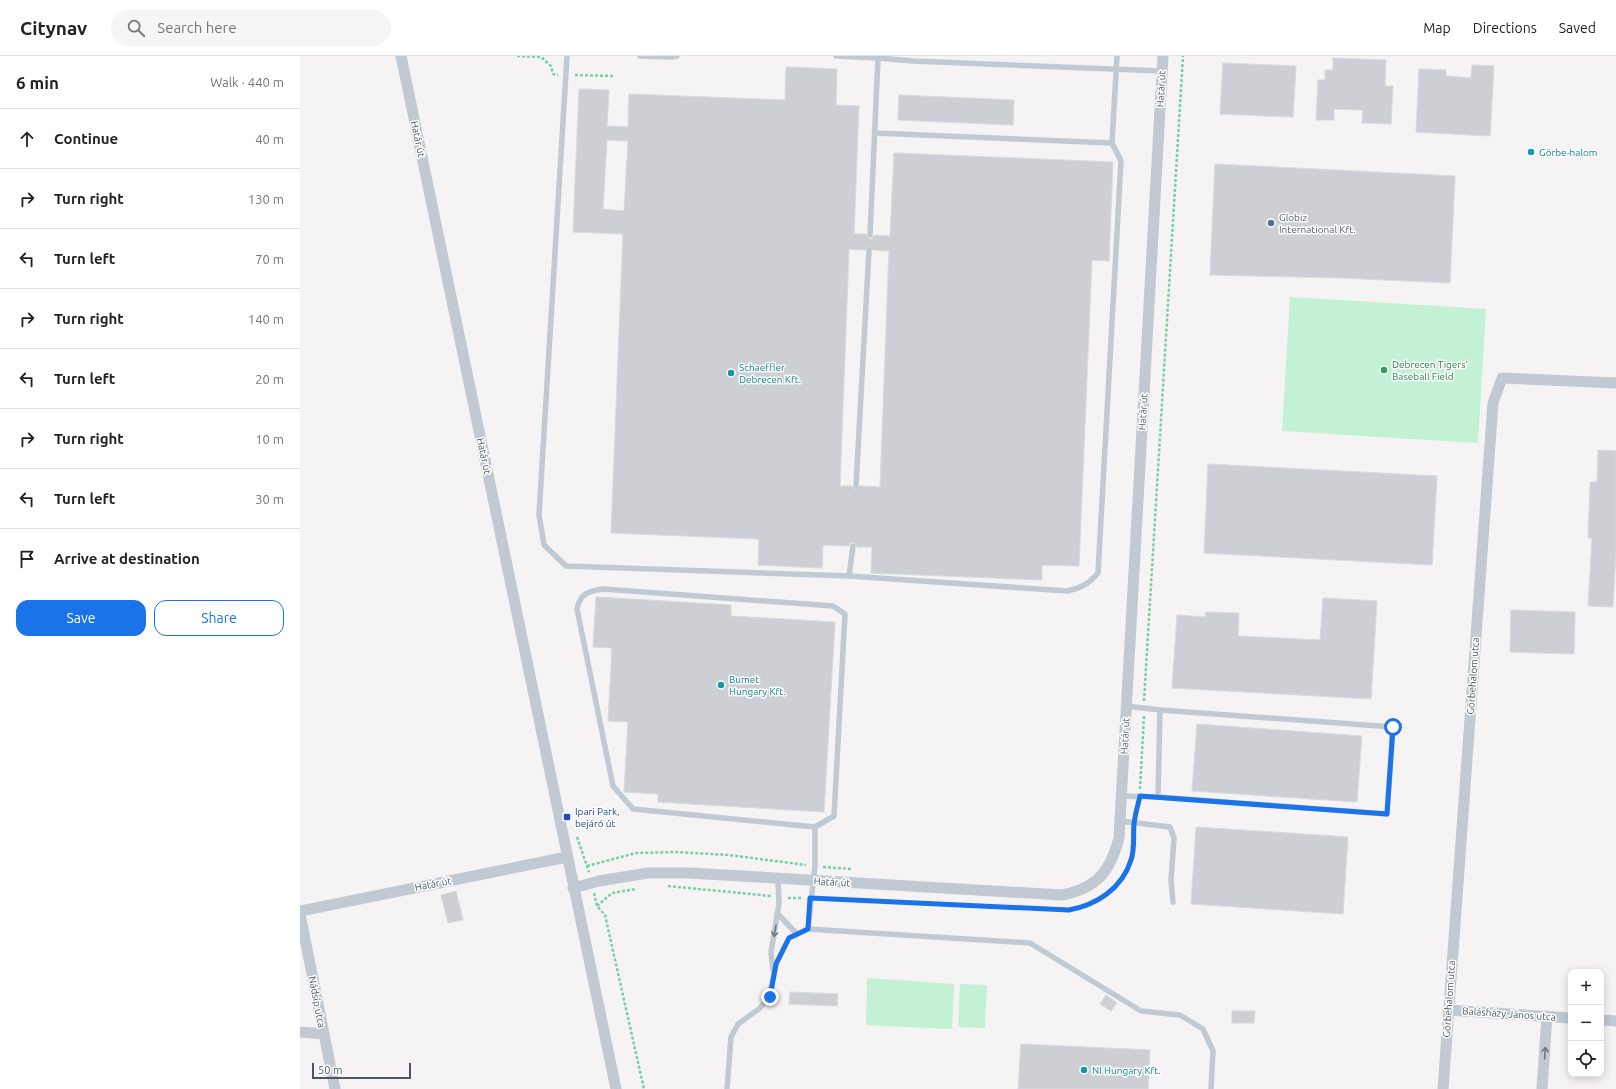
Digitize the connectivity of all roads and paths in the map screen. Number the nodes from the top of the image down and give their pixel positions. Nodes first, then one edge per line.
1 (400, 56) edge
2 (567, 56) edge
3 (640, 56) edge
4 (677, 56) edge
5 (836, 56) edge
6 (1117, 56) edge
7 (1163, 56) edge
8 (1183, 56) edge
9 (878, 58) junction
10 (1116, 68) junction
11 (1162, 71) junction
12 (875, 133) junction
13 (1112, 143) junction
14 (870, 235) dead end
15 (869, 250) dead end
16 (1616, 383) edge
17 (856, 486) dead end
18 (853, 546) dead end
19 (849, 576) junction
20 (1126, 706) junction
21 (1144, 708) junction
22 (1160, 710) junction
23 (1121, 796) junction
24 (1140, 796) junction
25 (1158, 797) junction
26 (1120, 821) junction
27 (1134, 822) junction
28 (816, 827) junction
29 (567, 857) junction
30 (587, 866) dead end
31 (815, 866) junction
32 (856, 870) dead end
33 (778, 879) junction
34 (812, 881) junction
35 (663, 886) dead end
36 (573, 888) junction
37 (641, 888) dead end
38 (779, 898) junction
39 (810, 898) junction
40 (1173, 902) dead end
41 (300, 911) edge
42 (777, 913) junction
43 (300, 914) edge
44 (808, 929) junction
45 (796, 933) junction
46 (774, 972) junction
47 (1448, 1010) junction
48 (1547, 1016) junction
49 (1568, 1018) edge
50 (1604, 1020) edge
51 (1616, 1021) edge
52 (300, 1032) edge
53 (324, 1034) junction
54 (335, 1089) edge
55 (616, 1089) edge
56 (644, 1089) edge
57 (727, 1089) edge
58 (1211, 1089) edge
59 (1442, 1089) edge
60 (1542, 1089) edge

1 - 29 street, Határ út
2 - 19 lane
3 - 4 lane
5 - 9 lane
6 - 10 lane
7 - 11 street, Határ út
8 - 21 path
9 - 10 lane
9 - 12 lane
10 - 11 lane
10 - 13 lane
11 - 20 street, Határ út
12 - 13 lane
12 - 14 lane
13 - 19 lane
15 - 17 lane
16 - 47 street, Görbehalom utca
18 - 19 lane
20 - 21 lane
20 - 23 street, Határ út
21 - 22 lane
21 - 24 path
22 - 25 lane
22 - 25 lane
23 - 24 lane
23 - 26 street, Határ út
24 - 25 lane
26 - 27 lane
26 - 34 street, Határ út
27 - 39 path
27 - 40 lane
28 - 28 lane
28 - 31 lane
29 - 36 street, Határ út
29 - 41 street, Határ út
30 - 31 path
31 - 32 path
31 - 34 lane
33 - 34 street, Határ út
33 - 36 street, Határ út
33 - 38 lane
34 - 39 lane
35 - 38 path
36 - 55 street, Határ út
37 - 56 path
38 - 39 path
38 - 42 lane
39 - 44 lane
42 - 45 lane
42 -> 46 lane
43 - 53 street, Nádsíp utca
44 - 45 lane
44 - 58 lane
45 - 46 lane
46 - 57 lane
47 - 48 street, Balásházy János utca
47 - 59 street, Görbehalom utca
48 - 49 street, Balásházy János utca
60 -> 48 street
50 - 51 street
52 - 53 street
53 - 54 street, Nádsíp utca

